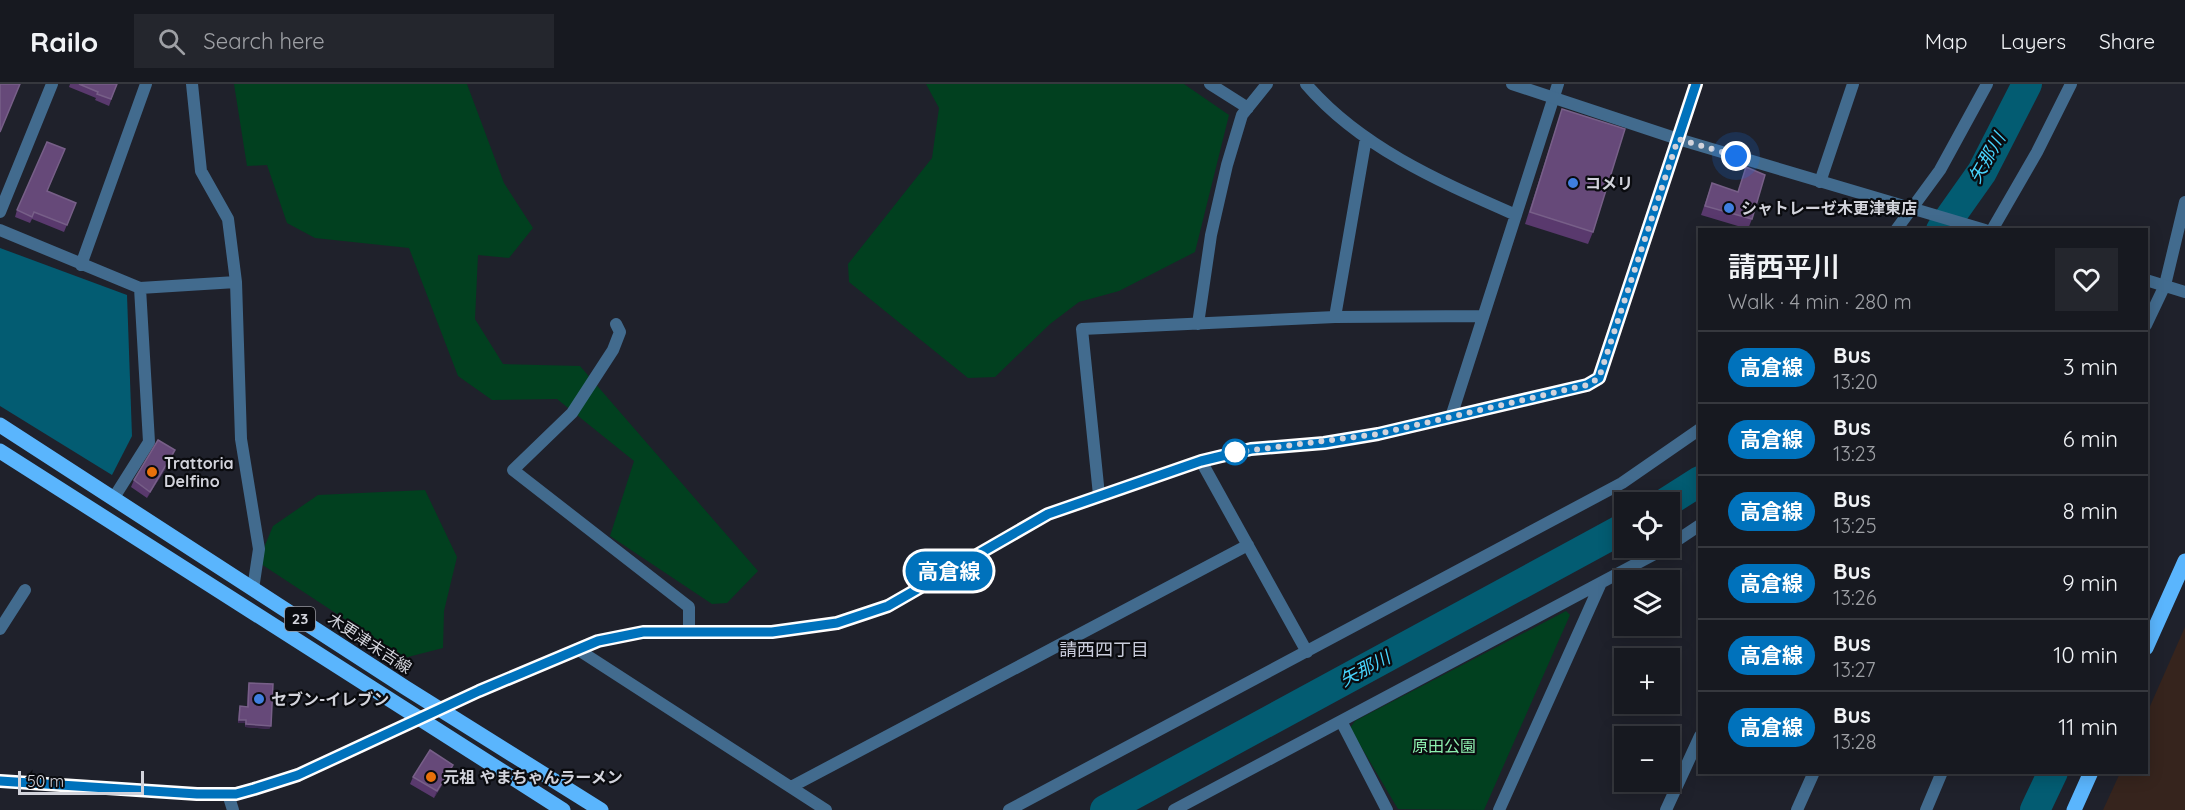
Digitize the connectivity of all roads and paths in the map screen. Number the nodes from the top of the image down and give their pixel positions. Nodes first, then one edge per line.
1 (52, 84) edge
2 (146, 84) edge
3 (192, 84) edge
4 (1210, 84) edge
5 (1267, 84) edge
6 (1306, 84) edge
7 (1512, 84) edge
8 (1558, 84) edge
9 (1696, 84) edge
10 (1853, 84) edge
11 (1987, 84) edge
12 (2072, 84) edge
13 (1553, 99) junction
14 (1248, 108) junction
15 (1366, 138) junction
16 (1678, 139) junction
17 (1820, 182) junction
18 (2185, 202) edge
19 (1914, 207) junction
20 (0, 212) edge
21 (1516, 215) junction
22 (1898, 228) edge
23 (1979, 228) edge
24 (1993, 228) edge
25 (0, 230) edge
26 (81, 264) junction
27 (2148, 281) edge
28 (236, 282) junction
29 (2165, 285) junction
30 (140, 288) junction
31 (2185, 292) edge
32 (1483, 316) junction
33 (1335, 317) junction
34 (2148, 321) edge
35 (616, 324) dead end
36 (1198, 324) junction
37 (1451, 417) junction
38 (0, 425) edge
39 (1698, 430) edge
40 (0, 451) edge
41 (1201, 461) junction
42 (1099, 495) junction
43 (113, 499) junction
44 (1698, 526) edge
45 (1680, 538) edge
46 (1248, 545) junction
47 (1647, 558) edge
48 (2185, 561) edge
49 (1600, 585) junction
50 (253, 589) junction
51 (25, 590) dead end
52 (4, 612) edge
53 (0, 629) edge
54 (689, 630) junction
55 (2148, 644) edge
56 (577, 649) junction
57 (1307, 652) junction
58 (440, 709) junction
59 (420, 719) junction
60 (1341, 721) junction
61 (1698, 740) edge
62 (1813, 774) edge
63 (1941, 774) edge
64 (2090, 774) edge
65 (0, 781) edge
66 (791, 787) junction
67 (228, 794) junction
68 (234, 810) edge
69 (563, 810) edge
70 (601, 810) edge
71 (826, 810) edge
72 (1009, 810) edge
73 (1174, 810) edge
74 (1387, 810) edge
75 (1498, 810) edge
76 (1666, 810) edge
77 (1797, 810) edge
78 (1926, 810) edge
79 (2074, 810) edge

1 - 20 street
2 - 26 street
3 - 28 street
4 - 14 street
5 - 14 street
6 - 15 street
7 - 13 street
8 - 13 street
9 - 16 street
10 - 17 street
11 - 19 street
12 - 24 street
13 - 16 street
13 - 21 street
14 - 36 street
15 - 21 street
15 - 33 street
16 - 17 street
16 - 37 street
17 - 19 street
18 - 29 street
19 - 22 street
19 - 23 street
21 - 32 street
25 - 26 street
26 - 30 street
27 - 29 street
28 - 30 street
28 - 50 street
29 - 31 street
29 - 34 street
30 - 43 street
32 - 33 street
32 - 37 street
33 - 36 street
35 - 54 street
36 - 42 street
37 - 41 street
38 - 43 main road, 木更津末吉線 / 23
39 - 57 street
40 - 59 main road, 23
41 - 42 street
41 - 46 street
42 - 54 street
43 - 50 main road, 木更津末吉線 / 23
44 - 45 street
46 - 57 street
46 - 66 street
47 - 49 street
48 - 55 main road
49 - 60 street
49 - 75 street
50 - 58 main road, 木更津末吉線 / 23
51 - 52 street
52 - 53 street
54 - 56 street
56 - 58 street
56 - 66 street
57 - 72 street
58 - 59 street
58 - 70 main road, 木更津末吉線 / 23
59 - 67 street
59 - 69 main road, 23
60 - 73 street
60 - 74 street
61 - 76 street
62 - 77 street
63 - 78 street
64 - 79 main road
65 - 67 street
66 - 71 street
67 - 68 street

